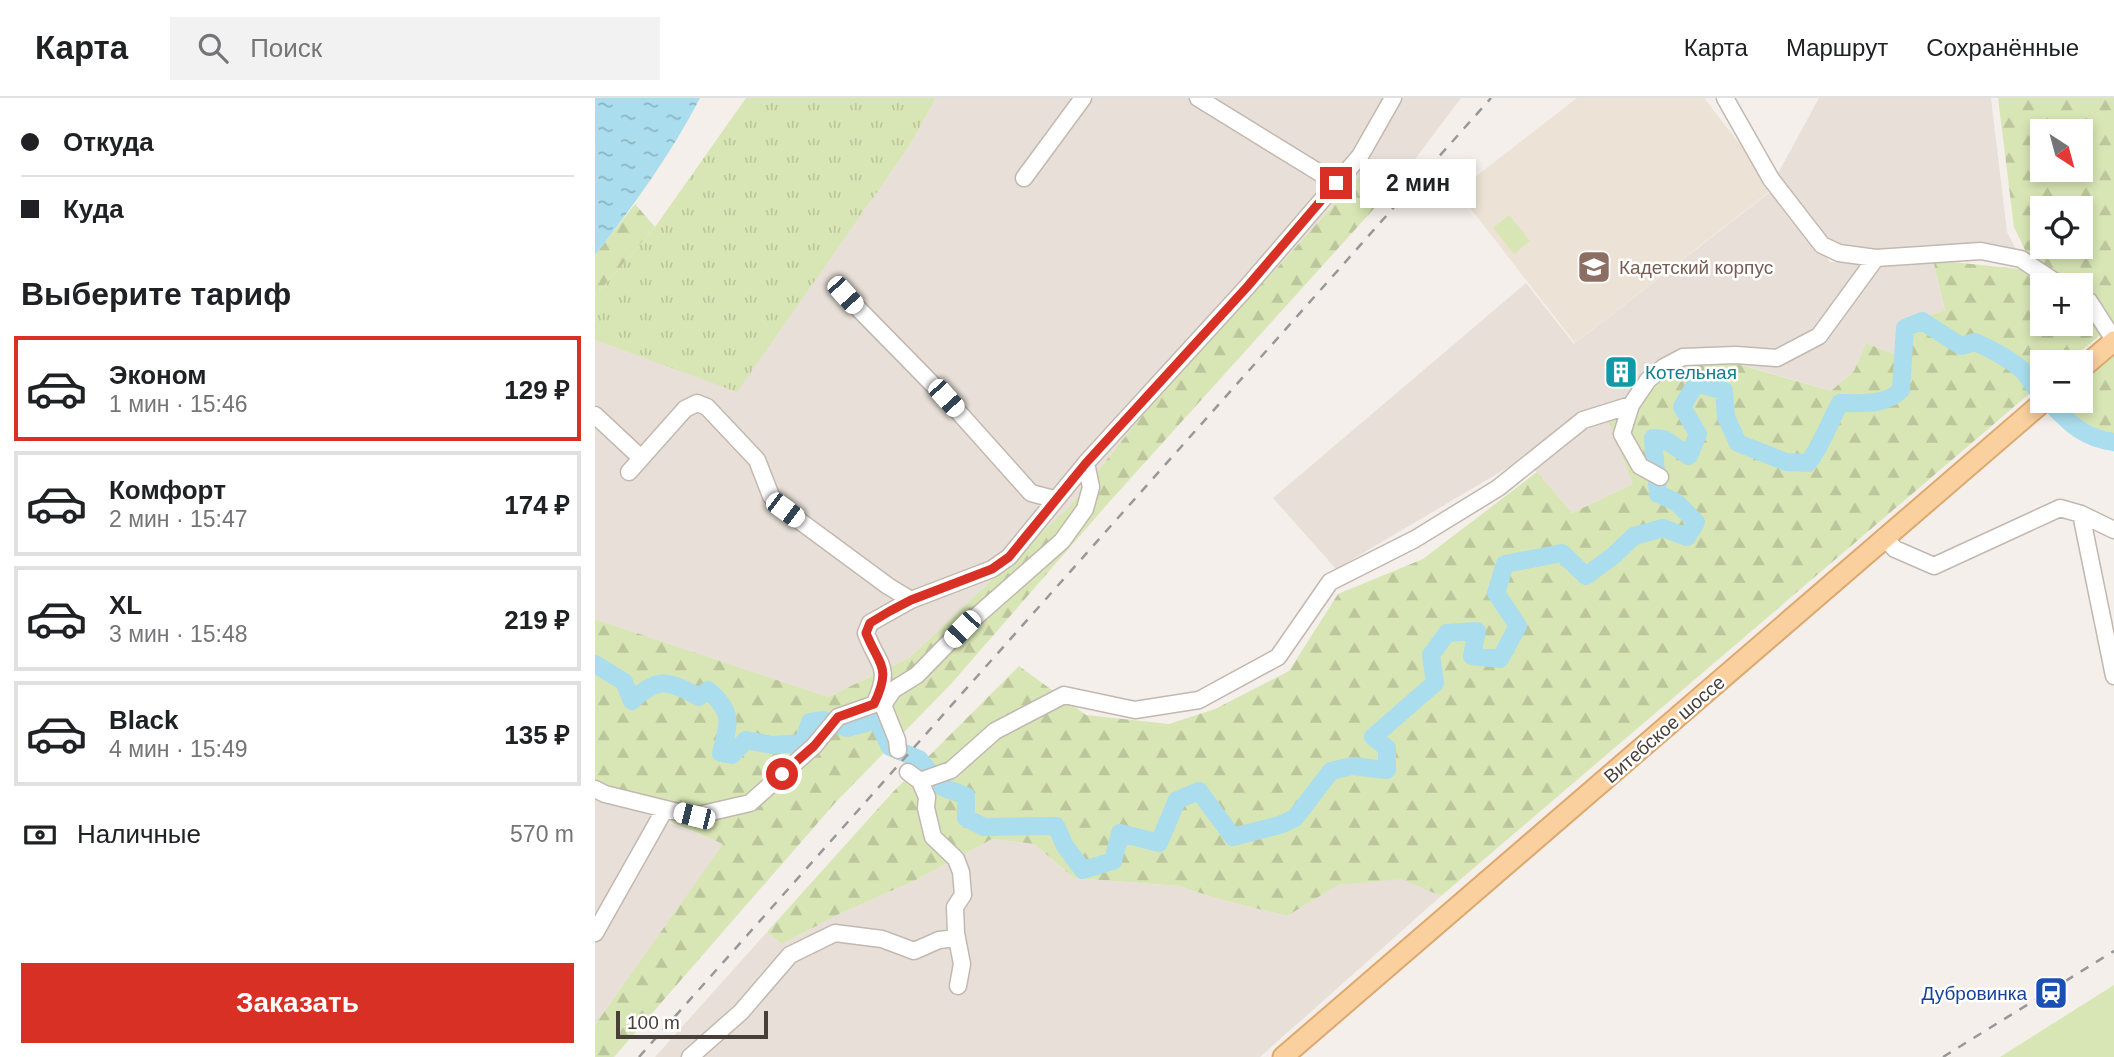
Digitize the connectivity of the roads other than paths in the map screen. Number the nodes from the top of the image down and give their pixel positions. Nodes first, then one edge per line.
1 (1083, 98) edge
2 (1198, 98) edge
3 (1393, 98) edge
4 (1725, 98) edge
5 (1024, 178) dead end
6 (1336, 183) junction
7 (1876, 258) junction
8 (2042, 273) edge
9 (845, 295) dead end
10 (2093, 307) edge
11 (2114, 340) edge
12 (2093, 359) edge
13 (1631, 405) junction
14 (2030, 413) edge
15 (595, 415) edge
16 (641, 458) junction
17 (1086, 463) junction
18 (629, 472) dead end
19 (1660, 477) dead end
20 (1054, 499) junction
21 (2081, 514) junction
22 (2114, 530) edge
23 (1884, 537) junction
24 (911, 600) junction
25 (2114, 676) edge
26 (874, 704) junction
27 (888, 723) junction
28 (898, 750) dead end
29 (595, 789) edge
30 (664, 809) junction
31 (595, 933) edge
32 (957, 939) junction
33 (958, 986) dead end
34 (689, 1057) edge
35 (1283, 1057) edge

1 - 5 street
2 - 6 street
3 - 6 street
4 - 7 street
6 - 17 street
7 - 8 street
7 - 13 street
9 - 20 street
10 - 11 street
11 - 12 main road
13 - 19 street
13 - 32 street
14 - 23 main road, Витебское шоссе
15 - 16 street
16 - 18 street
16 - 24 street
17 - 20 street
17 - 27 street
20 - 24 street
21 - 22 street
21 - 23 street
21 - 25 street
23 - 35 main road, Витебское шоссе
24 - 26 street
26 - 27 street
26 - 30 street
27 - 28 street
29 - 30 street
30 - 31 street
32 - 33 street
32 - 34 street

